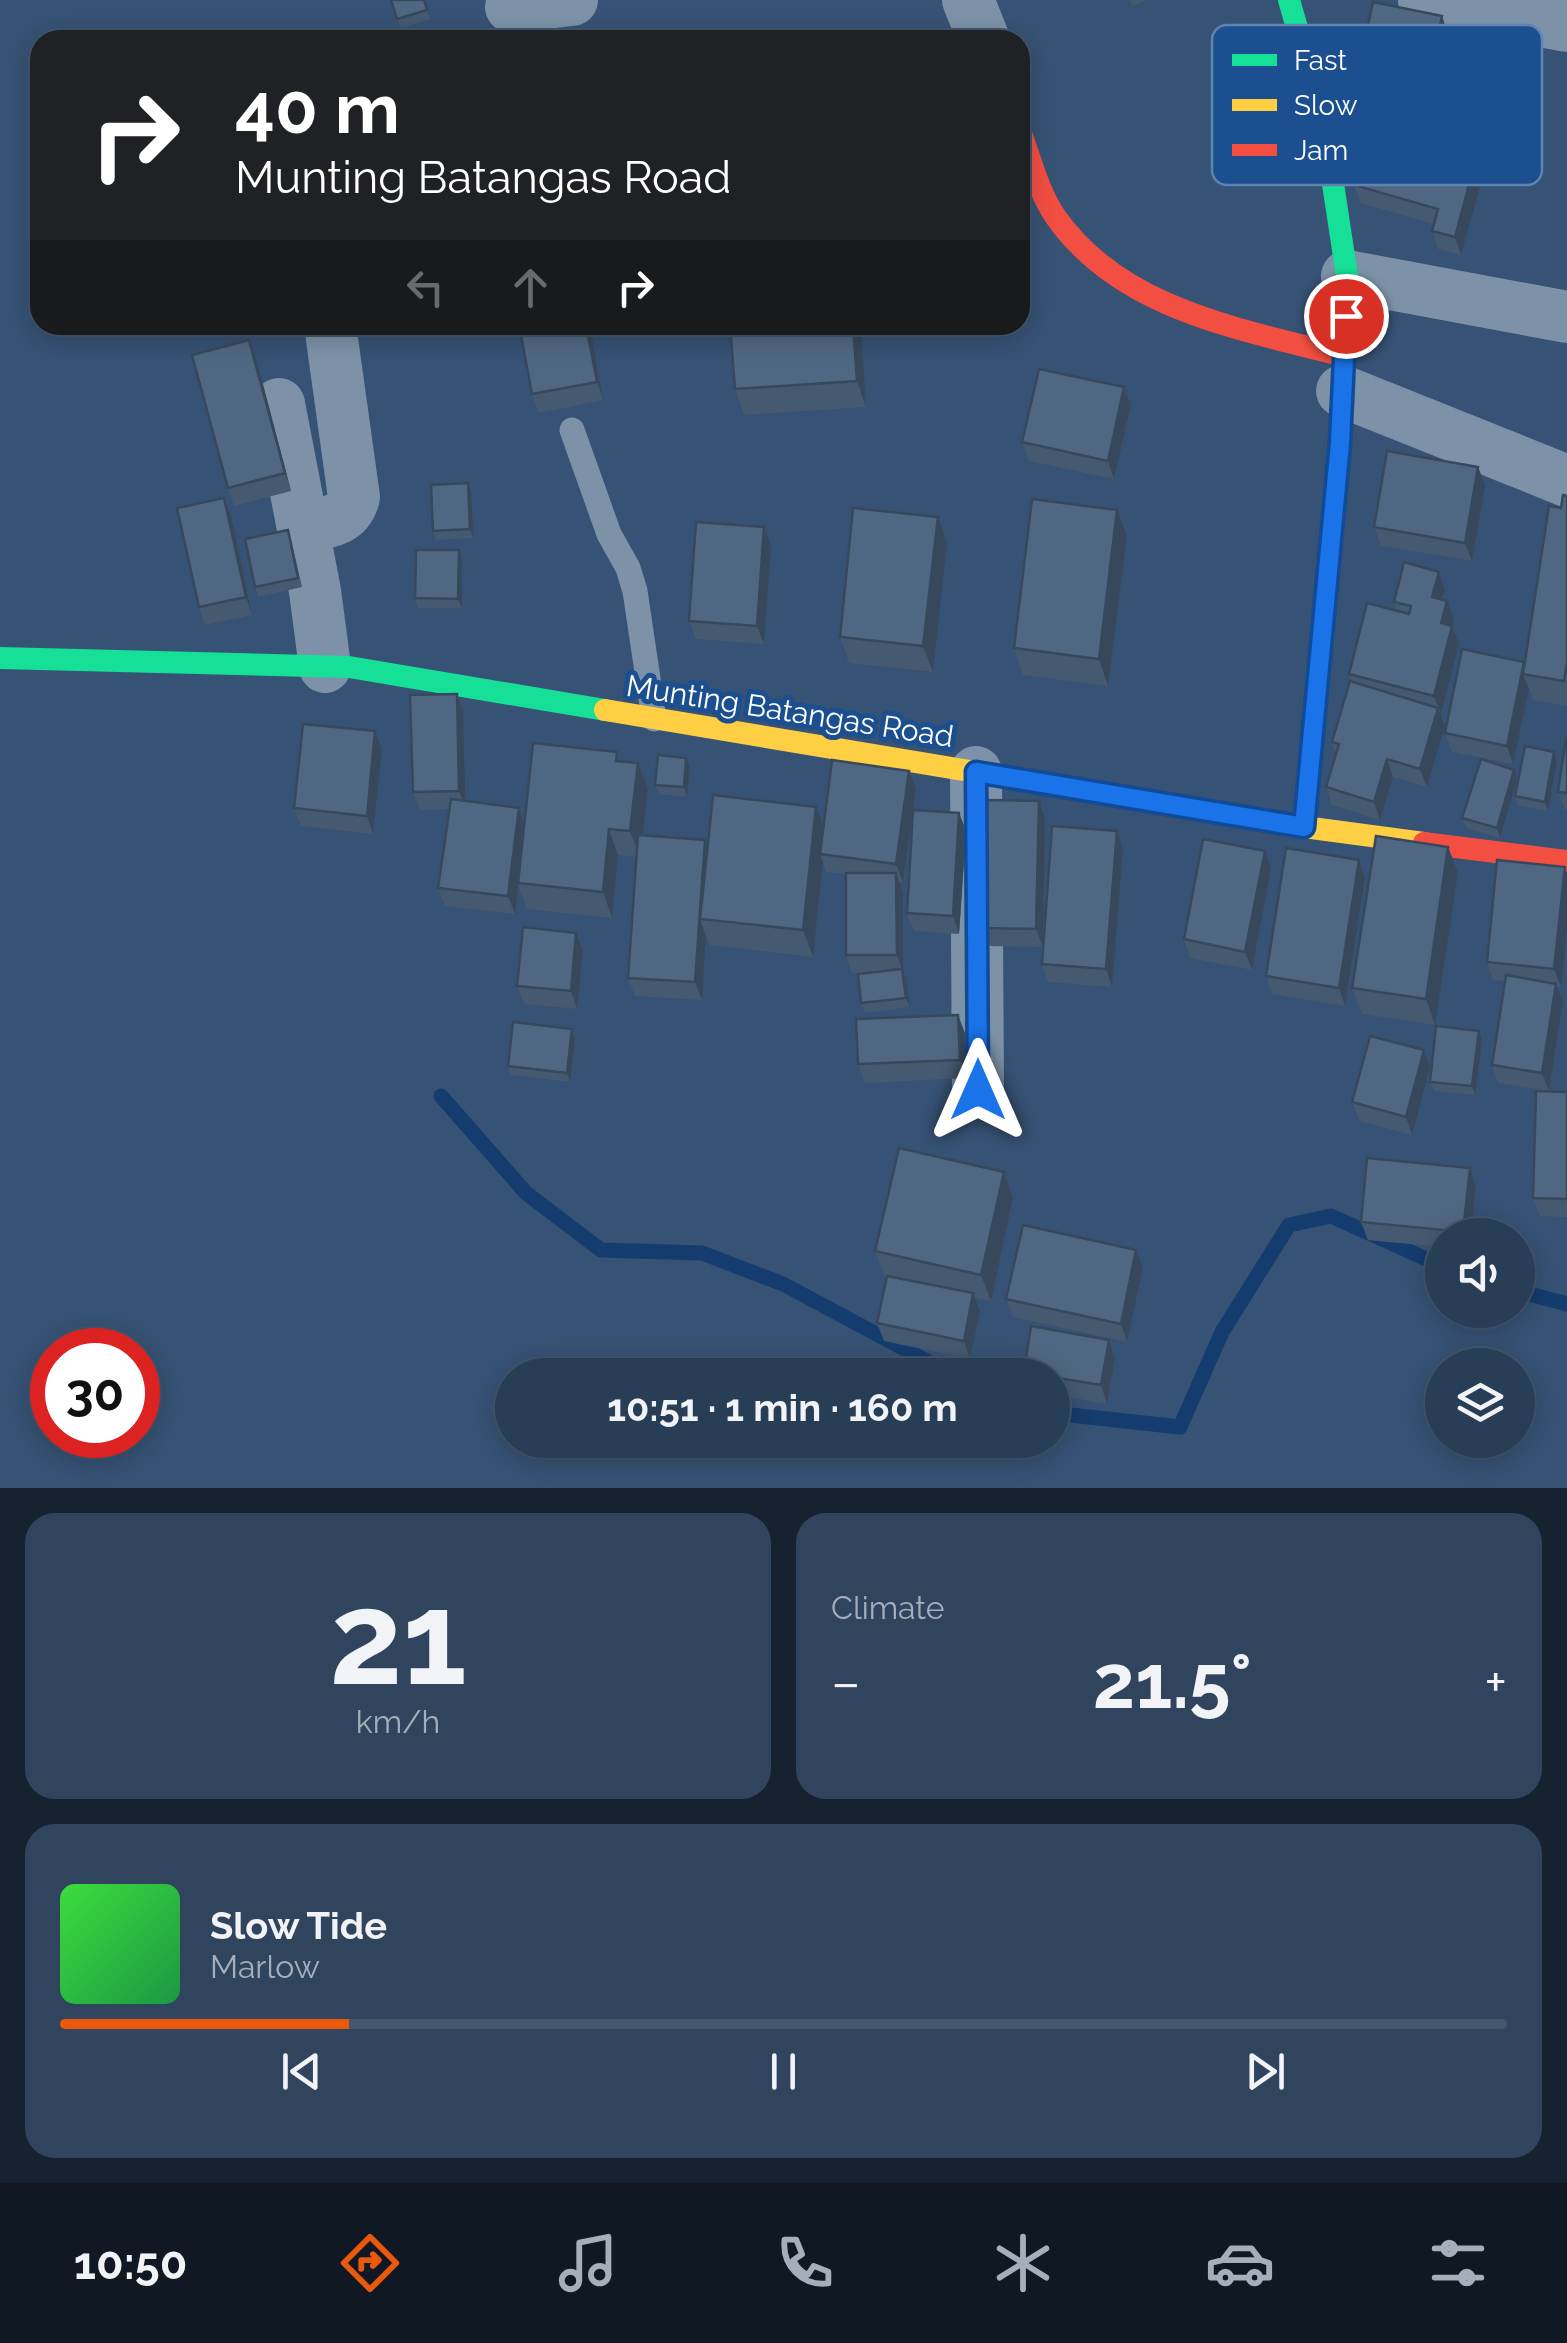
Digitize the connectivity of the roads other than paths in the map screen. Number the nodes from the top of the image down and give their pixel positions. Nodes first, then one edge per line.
1 (572, 0) edge
2 (968, 0) edge
3 (1289, 0) edge
4 (1424, 0) edge
5 (511, 7) dead end
6 (1296, 25) edge
7 (1567, 26) edge
8 (980, 30) edge
9 (1030, 156) edge
10 (1333, 185) edge
11 (1347, 276) junction
12 (1567, 318) edge
13 (331, 335) edge
14 (1343, 374) junction
15 (278, 404) dead end
16 (572, 430) dead end
17 (1567, 481) edge
18 (303, 526) junction
19 (0, 658) edge
20 (326, 667) junction
21 (654, 719) junction
22 (976, 772) junction
23 (1304, 827) junction
24 (1567, 861) edge
25 (978, 1090) dead end

1 - 5 street
2 - 8 street
3 - 6 street
4 - 7 street
9 - 14 street
10 - 11 street
11 - 12 street
11 - 14 street
13 - 18 street
14 - 17 street
14 - 23 street
15 - 18 street
16 - 21 lane
18 - 20 street
19 - 20 street, Munting Batangas Road
20 - 21 street, Munting Batangas Road
21 - 22 street, Munting Batangas Road
22 - 23 street, Munting Batangas Road
22 - 25 street
23 - 24 street, Munting Batangas Road

